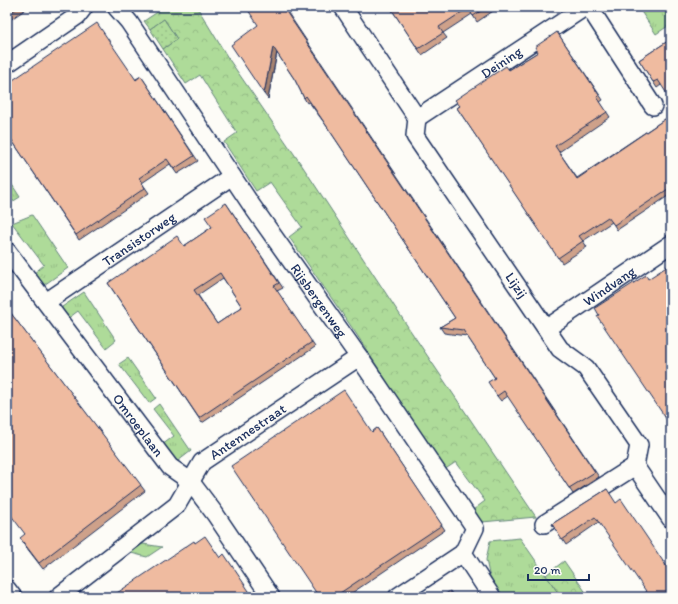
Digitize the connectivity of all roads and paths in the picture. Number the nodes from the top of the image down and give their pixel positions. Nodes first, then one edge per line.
1 (84, 7) edge
2 (116, 7) edge
3 (343, 7) edge
4 (585, 7) edge
5 (589, 7) edge
6 (7, 64) edge
7 (653, 106) dead end
8 (417, 118) junction
9 (232, 176) junction
10 (671, 244) edge
11 (7, 251) edge
12 (46, 302) junction
13 (547, 328) junction
14 (359, 357) junction
15 (635, 466) junction
16 (190, 481) junction
17 (671, 519) edge
18 (544, 524) dead end
19 (463, 553) junction
20 (7, 589) edge
21 (13, 597) edge
22 (58, 597) edge
23 (271, 597) edge
24 (397, 597) edge
25 (492, 597) edge

1 - 6 street
2 - 9 street, Rijsbergenweg
3 - 8 street
4 - 8 street, Deining
5 - 7 street
8 - 13 street, Lijzij
9 - 12 street, Transistorweg
9 - 14 street, Rijsbergenweg
10 - 13 street, Windvang
11 - 12 street, Omroeplaan
12 - 16 street, Omroeplaan
13 - 15 street, Lijzij
14 - 16 street, Antennestraat
14 - 19 street, Rijsbergenweg
15 - 17 street
15 - 18 street
16 - 22 street, Antennestraat
16 - 23 street, Omroeplaan
19 - 24 street
19 - 25 street
20 - 21 street

